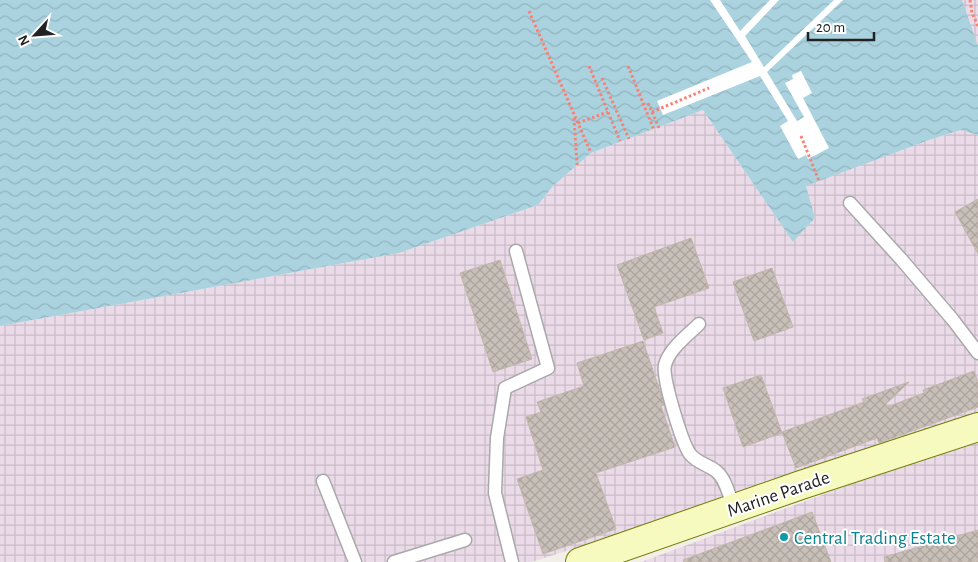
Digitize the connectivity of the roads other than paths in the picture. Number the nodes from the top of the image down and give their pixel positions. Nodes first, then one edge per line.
1 (850, 203) dead end
2 (516, 251) dead end
3 (699, 324) dead end
4 (978, 353) edge
5 (978, 426) edge
6 (323, 480) dead end
7 (734, 508) junction
8 (465, 540) dead end
9 (355, 562) edge
10 (394, 562) edge
11 (512, 562) edge
12 (580, 562) edge

1 - 4 lane
2 - 11 lane
3 - 7 lane
5 - 7 main road, Marine Parade
6 - 9 lane
7 - 12 main road, Marine Parade
8 - 10 lane

